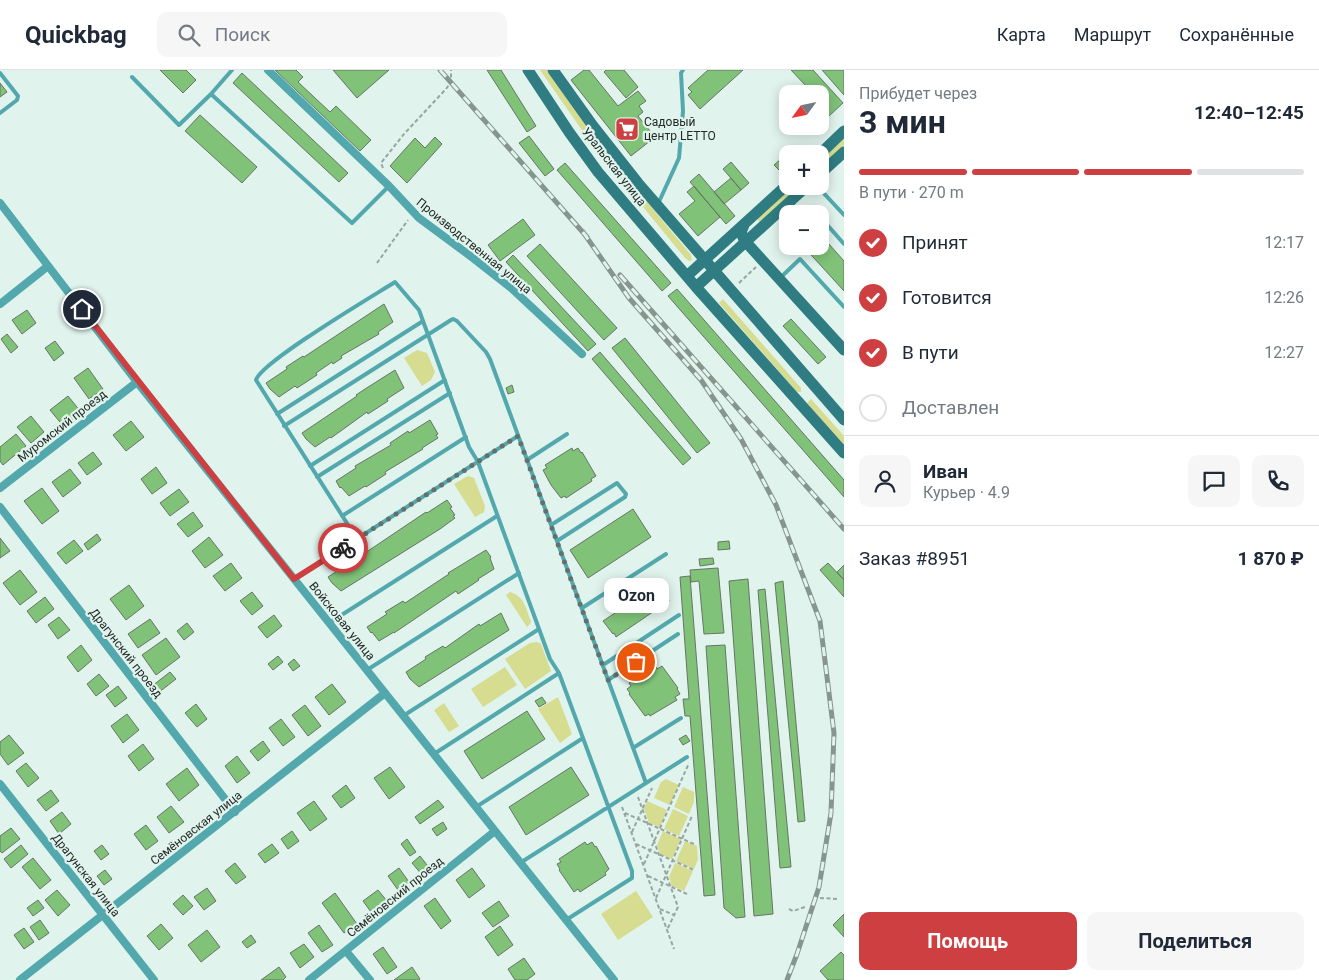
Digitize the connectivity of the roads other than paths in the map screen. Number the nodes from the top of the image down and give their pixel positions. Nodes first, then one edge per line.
1 (232, 70) edge
2 (268, 70) edge
3 (528, 70) edge
4 (553, 70) edge
5 (683, 70) edge
6 (0, 73) edge
7 (132, 78) dead end
8 (211, 94) junction
9 (0, 113) edge
10 (844, 131) edge
11 (829, 145) edge
12 (844, 152) edge
13 (829, 166) edge
14 (389, 186) junction
15 (779, 192) edge
16 (798, 195) edge
17 (825, 195) edge
18 (0, 203) edge
19 (657, 206) junction
20 (844, 215) edge
21 (744, 225) junction
22 (829, 227) edge
23 (750, 243) junction
24 (844, 244) edge
25 (705, 260) junction
26 (48, 266) junction
27 (715, 271) junction
28 (687, 276) junction
29 (779, 279) junction
30 (696, 287) junction
31 (0, 304) edge
32 (844, 307) edge
33 (423, 321) junction
34 (428, 334) junction
35 (844, 350) edge
36 (582, 354) dead end
37 (445, 380) junction
38 (137, 382) junction
39 (450, 393) junction
40 (277, 414) junction
41 (844, 420) edge
42 (284, 426) junction
43 (567, 434) dead end
44 (518, 436) junction
45 (466, 437) junction
46 (844, 453) edge
47 (527, 460) junction
48 (478, 462) junction
49 (310, 466) junction
50 (318, 477) junction
51 (0, 488) edge
52 (0, 507) edge
53 (342, 516) junction
54 (498, 516) junction
55 (551, 525) junction
56 (357, 539) junction
57 (557, 541) junction
58 (666, 554) dead end
59 (519, 573) junction
60 (294, 579) junction
61 (582, 608) junction
62 (678, 615) dead end
63 (329, 623) junction
64 (539, 629) junction
65 (678, 634) dead end
66 (603, 665) junction
67 (367, 670) junction
68 (560, 673) junction
69 (608, 680) junction
70 (385, 693) junction
71 (404, 716) junction
72 (681, 718) dead end
73 (583, 738) junction
74 (633, 748) junction
75 (434, 754) junction
76 (687, 757) road end
77 (646, 783) junction
78 (0, 784) edge
79 (476, 807) junction
80 (608, 807) junction
81 (235, 812) junction
82 (495, 831) junction
83 (520, 863) junction
84 (103, 915) junction
85 (566, 920) junction
86 (346, 951) junction
87 (20, 980) edge
88 (154, 980) edge
89 (309, 980) edge
90 (370, 980) edge
91 (614, 980) edge

1 - 8 lane
2 - 14 street, Производственная улица
3 - 28 main road, Уральская улица
4 - 19 main road, Уральская улица
5 - 19 lane
6 - 9 lane
7 - 8 lane
8 - 14 lane
10 - 11 main road
12 - 13 main road
14 - 36 street, Производственная улица
15 - 21 main road
16 - 23 main road
17 - 20 lane
18 - 26 street, Войсковая улица
19 - 25 main road, Уральская улица
21 - 23 main road
21 - 25 main road
22 - 24 lane
23 - 27 main road
23 - 29 main road
25 - 27 main road, Уральская улица
25 - 28 main road
26 - 31 street
26 - 38 street, Войсковая улица
27 - 30 main road
27 - 41 main road, Уральская улица
28 - 30 main road, Уральская улица
29 - 32 lane
29 - 35 main road
30 - 46 main road, Уральская улица
33 - 34 lane
33 - 40 lane
33 - 40 lane
34 - 37 lane
34 - 42 lane
34 - 44 lane
37 - 39 lane
37 - 49 lane
38 - 51 street, Муромский проезд
38 - 60 street, Войсковая улица
39 - 45 lane
39 - 50 lane
40 - 42 lane
42 - 49 lane
43 - 47 lane
44 - 47 lane
44 - 48 lane
45 - 48 lane
45 - 53 lane
47 - 55 lane
48 - 54 lane
48 - 56 lane
49 - 50 lane
50 - 53 lane
52 - 81 street, Драгунский проезд
53 - 56 lane
54 - 59 lane
54 - 63 lane
55 - 57 lane
55 - 57 lane
56 - 60 lane
57 - 61 lane
58 - 61 lane
59 - 64 lane
59 - 67 lane
60 - 63 street, Войсковая улица
61 - 66 lane
62 - 66 lane
63 - 67 street, Войсковая улица
64 - 68 lane
64 - 71 lane
65 - 69 lane
66 - 69 lane
67 - 70 street, Войсковая улица
68 - 73 lane
68 - 75 lane
69 - 74 lane
70 - 71 street, Войсковая улица
70 - 81 street, Семёновская улица
71 - 75 street, Войсковая улица
72 - 74 lane
73 - 79 lane
73 - 80 lane
74 - 77 lane
75 - 79 street, Войсковая улица
76 - 77 lane
77 - 80 lane
78 - 84 street, Драгунская улица
79 - 82 street, Войсковая улица
80 - 83 lane
80 - 85 lane
81 - 84 street, Семёновская улица
82 - 83 street, Войсковая улица
82 - 86 street, Семёновский проезд
83 - 85 street, Войсковая улица
84 - 87 street, Семёновская улица
84 - 88 street, Драгунская улица
85 - 91 street, Войсковая улица
86 - 89 street, Семёновский проезд
86 - 90 street

